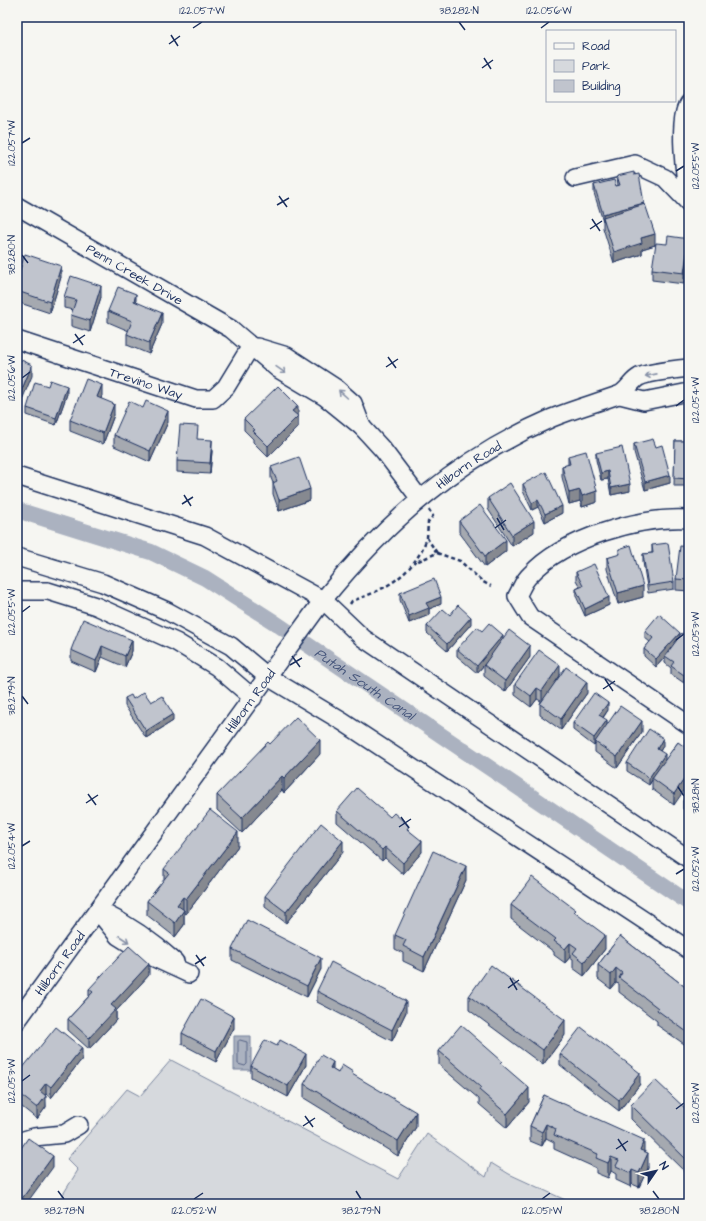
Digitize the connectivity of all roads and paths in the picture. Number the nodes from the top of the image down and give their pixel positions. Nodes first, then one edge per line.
1 (689, 103) edge
2 (575, 178) dead end
3 (689, 203) edge
4 (17, 206) edge
5 (17, 340) edge
6 (251, 346) junction
7 (306, 368) junction
8 (689, 368) edge
9 (689, 392) edge
10 (620, 395) junction
11 (325, 397) junction
12 (362, 427) junction
13 (17, 476) edge
14 (420, 499) junction
15 (689, 519) edge
16 (428, 538) junction
17 (437, 553) junction
18 (17, 557) edge
19 (416, 562) junction
20 (491, 586) dead end
21 (17, 590) edge
22 (320, 605) junction
23 (341, 617) junction
24 (271, 673) junction
25 (253, 698) junction
26 (689, 726) edge
27 (689, 859) edge
28 (98, 910) junction
29 (689, 950) edge
30 (17, 1021) edge
31 (79, 1125) dead end
32 (17, 1142) edge

1 - 3 street
2 - 3 street
4 - 6 street, Penn Creek Drive
5 - 6 street, Trevino Way
6 - 7 street, Penn Creek Drive
6 -> 11 street, Penn Creek Drive
7 - 11 street, Penn Creek Drive
12 -> 7 street, Penn Creek Drive
8 -> 10 street, Hilborn Road
9 - 10 street
10 - 14 street, Hilborn Road
11 - 12 street, Penn Creek Drive
12 - 14 street, Penn Creek Drive
13 - 22 street
14 - 16 path
14 - 22 street, Hilborn Road
15 - 26 street
16 - 17 path
16 - 19 path
17 - 19 path
17 - 20 path
18 - 24 street
19 - 23 path
21 - 25 street
22 - 23 street
22 - 24 street, Hilborn Road
23 - 27 street
24 - 25 street, Hilborn Road
24 - 29 street
25 - 28 street, Hilborn Road
28 -> 28 street
28 - 30 street, Hilborn Road
31 - 32 street

